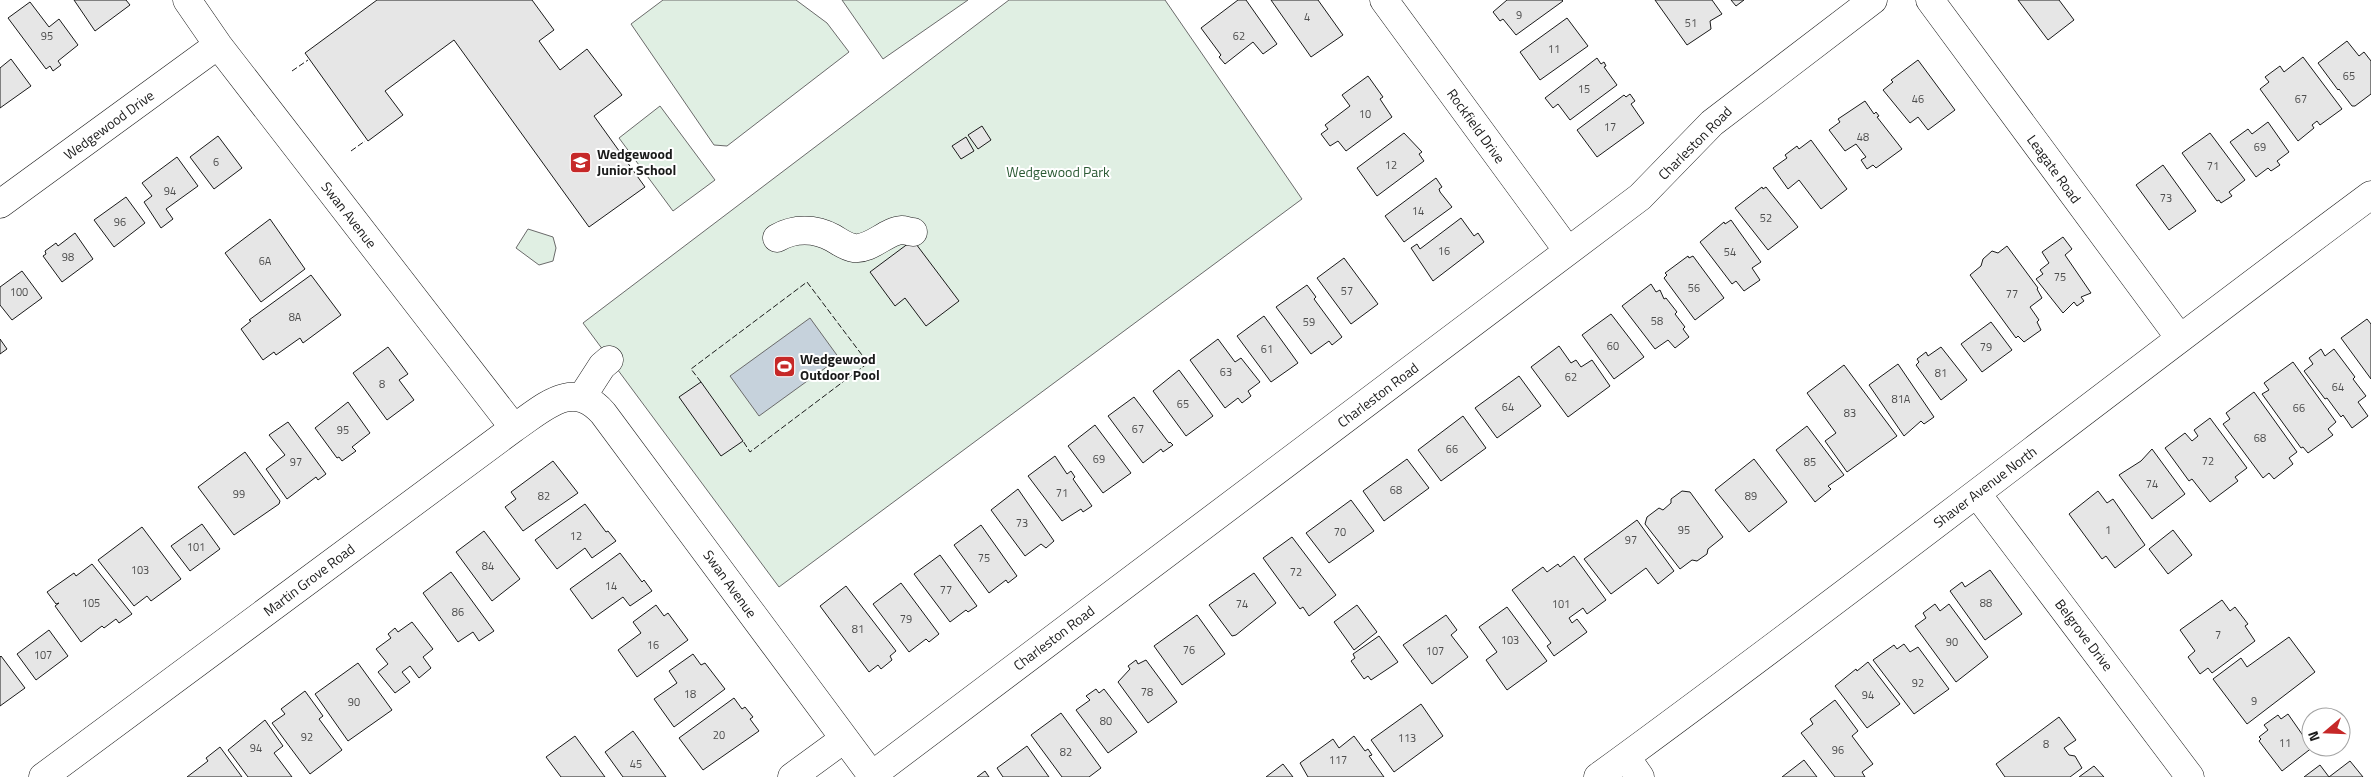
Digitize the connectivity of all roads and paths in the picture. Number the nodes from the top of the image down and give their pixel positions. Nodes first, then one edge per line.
1 (186, 0) edge
2 (1384, 0) edge
3 (1873, 0) edge
4 (1930, 0) edge
5 (218, 45) junction
6 (2371, 195) edge
7 (0, 204) edge
8 (913, 232) dead end
9 (777, 238) dead end
10 (1568, 251) junction
11 (2179, 337) junction
12 (609, 360) dead end
13 (582, 397) junction
14 (514, 428) junction
15 (1977, 494) junction
16 (844, 738) junction
17 (1633, 767) edge
18 (872, 776) edge
19 (43, 777) edge
20 (792, 777) edge
21 (1598, 777) edge
22 (2190, 777) edge

1 - 5 street, Swan Avenue
2 - 10 street, Rockfield Drive
3 - 10 street, Charleston Road
4 - 11 street, Leagate Road
5 - 7 street, Wedgewood Drive
5 - 14 street, Swan Avenue
6 - 11 street, Shaver Avenue North
8 - 9 street
10 - 18 street, Charleston Road
11 - 15 street, Shaver Avenue North
12 - 13 street
13 - 14 street, Martin Grove Road
13 - 16 street, Swan Avenue
14 - 19 street, Martin Grove Road
15 - 17 street, Shaver Avenue North
15 - 22 street, Belgrove Drive
16 - 18 street, Swan Avenue
16 - 20 street
17 - 21 street, Shaver Avenue North

